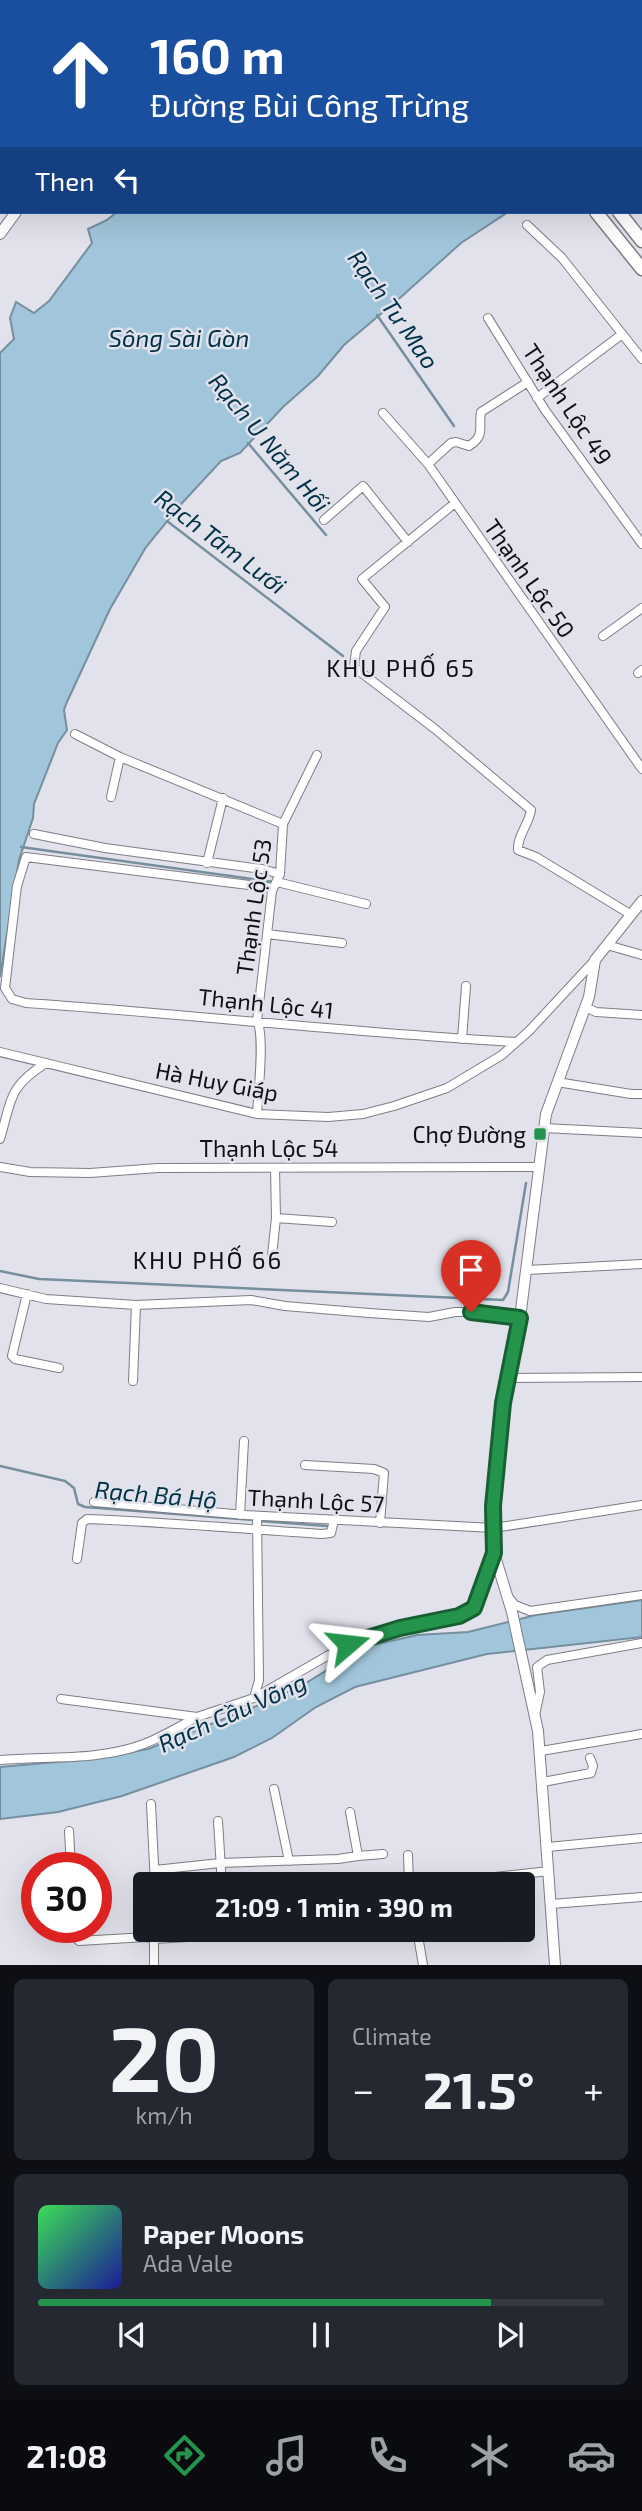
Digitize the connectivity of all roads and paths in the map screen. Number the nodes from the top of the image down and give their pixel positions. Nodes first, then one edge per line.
1 (15, 214) edge
2 (598, 214) edge
3 (621, 214) edge
4 (527, 225) dead end
5 (0, 234) edge
6 (642, 241) edge
7 (642, 269) edge
8 (488, 318) dead end
9 (621, 335) junction
10 (642, 359) edge
11 (528, 382) junction
12 (537, 398) junction
13 (383, 413) dead end
14 (428, 464) junction
15 (455, 503) junction
16 (324, 520) dead end
17 (408, 542) junction
18 (642, 544) edge
19 (642, 608) edge
20 (603, 636) dead end
21 (75, 734) dead end
22 (317, 755) dead end
23 (120, 757) junction
24 (642, 769) edge
25 (111, 797) dead end
26 (223, 798) junction
27 (283, 824) junction
28 (34, 834) dead end
29 (105, 849) junction
30 (206, 863) junction
31 (104, 866) junction
32 (277, 881) junction
33 (642, 901) edge
34 (366, 904) dead end
35 (630, 914) junction
36 (267, 934) junction
37 (342, 943) dead end
38 (607, 945) junction
39 (642, 955) edge
40 (595, 960) junction
41 (466, 986) dead end
42 (585, 1007) junction
43 (642, 1015) edge
44 (258, 1024) junction
45 (462, 1039) junction
46 (516, 1042) junction
47 (0, 1052) edge
48 (46, 1063) junction
49 (557, 1082) junction
50 (642, 1094) edge
51 (257, 1114) junction
52 (544, 1128) junction
53 (642, 1133) edge
54 (0, 1139) edge
55 (0, 1167) edge
56 (538, 1167) junction
57 (275, 1168) junction
58 (276, 1218) junction
59 (331, 1222) dead end
60 (272, 1255) dead end
61 (642, 1264) edge
62 (527, 1270) junction
63 (0, 1288) edge
64 (27, 1294) junction
65 (135, 1305) junction
66 (520, 1318) junction
67 (59, 1368) dead end
68 (642, 1377) edge
69 (508, 1378) junction
70 (133, 1381) dead end
71 (244, 1441) dead end
72 (305, 1465) dead end
73 (94, 1502) dead end
74 (642, 1505) edge
75 (240, 1515) junction
76 (334, 1520) junction
77 (257, 1522) junction
78 (380, 1523) junction
79 (494, 1528) junction
80 (494, 1553) junction
81 (77, 1559) dead end
82 (505, 1592) junction
83 (642, 1595) edge
84 (642, 1643) edge
85 (254, 1698) junction
86 (61, 1699) dead end
87 (536, 1715) junction
88 (197, 1717) junction
89 (642, 1734) edge
90 (541, 1751) junction
91 (590, 1758) dead end
92 (0, 1760) edge
93 (543, 1782) junction
94 (274, 1788) dead end
95 (151, 1804) dead end
96 (350, 1812) dead end
97 (218, 1821) dead end
98 (69, 1831) dead end
99 (642, 1838) edge
100 (548, 1847) junction
101 (70, 1852) edge
102 (383, 1854) dead end
103 (408, 1855) dead end
104 (358, 1856) junction
105 (289, 1861) junction
106 (220, 1863) junction
107 (155, 1870) joint
108 (549, 1871) junction
109 (221, 1872) edge
110 (409, 1872) edge
111 (535, 1873) edge
112 (642, 1897) edge
113 (551, 1904) junction
114 (133, 1938) edge
115 (112, 1940) edge
116 (154, 1942) edge
117 (419, 1942) edge
118 (154, 1965) edge
119 (423, 1965) edge
120 (555, 1965) edge

1 - 5 street
2 - 7 main road
3 - 6 main road
4 - 9 street
8 - 11 street, Thạnh Lộc 49
9 - 10 street
9 - 12 street
11 - 12 street, Thạnh Lộc 49
11 - 14 street
12 - 18 street, Thạnh Lộc 49
13 - 14 street, Thạnh Lộc 50
14 - 15 street, Thạnh Lộc 50
15 - 17 street
15 - 24 street, Thạnh Lộc 50
16 - 17 street
17 - 35 street
19 - 20 street
21 - 23 street
22 - 27 street, Thạnh Lộc 53
23 - 25 street
23 - 26 street
26 - 27 street
26 - 30 street
27 - 32 street, Thạnh Lộc 53
28 - 29 street
29 - 30 street
29 - 31 street
30 - 32 street
31 - 32 street
31 - 44 street, Thạnh Lộc 41
32 - 34 street
32 - 36 street, Thạnh Lộc 53
33 - 35 street, Hà Huy Giáp
35 - 38 street, Hà Huy Giáp
36 - 37 street
36 - 44 street, Thạnh Lộc 53
38 - 39 street
38 - 40 street, Hà Huy Giáp
40 - 42 street
40 - 46 street, Hà Huy Giáp
41 - 45 street
42 - 43 street
42 - 49 street
44 - 45 street, Thạnh Lộc 41
44 - 51 street, Thạnh Lộc 53
45 - 46 street, Thạnh Lộc 41
46 - 51 street, Hà Huy Giáp
47 - 48 street, Hà Huy Giáp
48 - 51 street, Hà Huy Giáp
48 - 54 street
49 - 50 street
49 - 52 street
52 - 53 street
52 - 56 street
55 - 57 street, Thạnh Lộc 54
56 - 57 street, Thạnh Lộc 54
56 - 62 street
57 - 58 street
58 - 59 street
58 - 60 street
61 - 62 street
62 - 66 street
63 - 64 street
64 - 65 street
64 - 67 street
65 - 66 street
65 - 70 street
66 - 69 street
68 - 69 street
69 - 79 street
71 - 75 street
72 - 78 street
73 - 75 street, Thạnh Lộc 57
74 - 79 street, Thạnh Lộc 57
75 - 77 street, Thạnh Lộc 57
76 - 77 street, Thạnh Lộc 57
76 - 77 street
76 - 78 street, Thạnh Lộc 57
77 - 81 street
77 - 85 street
78 - 79 street, Thạnh Lộc 57
79 - 80 street
80 - 82 street
80 - 85 street
82 - 83 street
82 - 87 street
84 - 87 street
85 - 88 street
86 - 88 street
87 - 90 street
88 - 92 street
89 - 90 street
90 - 93 street
91 - 93 street
93 - 100 street
94 - 105 street
95 - 107 street
96 - 104 street
97 - 106 street
98 - 101 street
99 - 100 street
100 - 108 street
102 - 104 street
103 - 110 street
104 - 105 street
105 - 106 street
106 - 107 street
106 - 109 street
108 - 111 street
108 - 113 street
112 - 113 street
113 - 120 street
114 - 115 street
116 - 118 street
117 - 119 street

